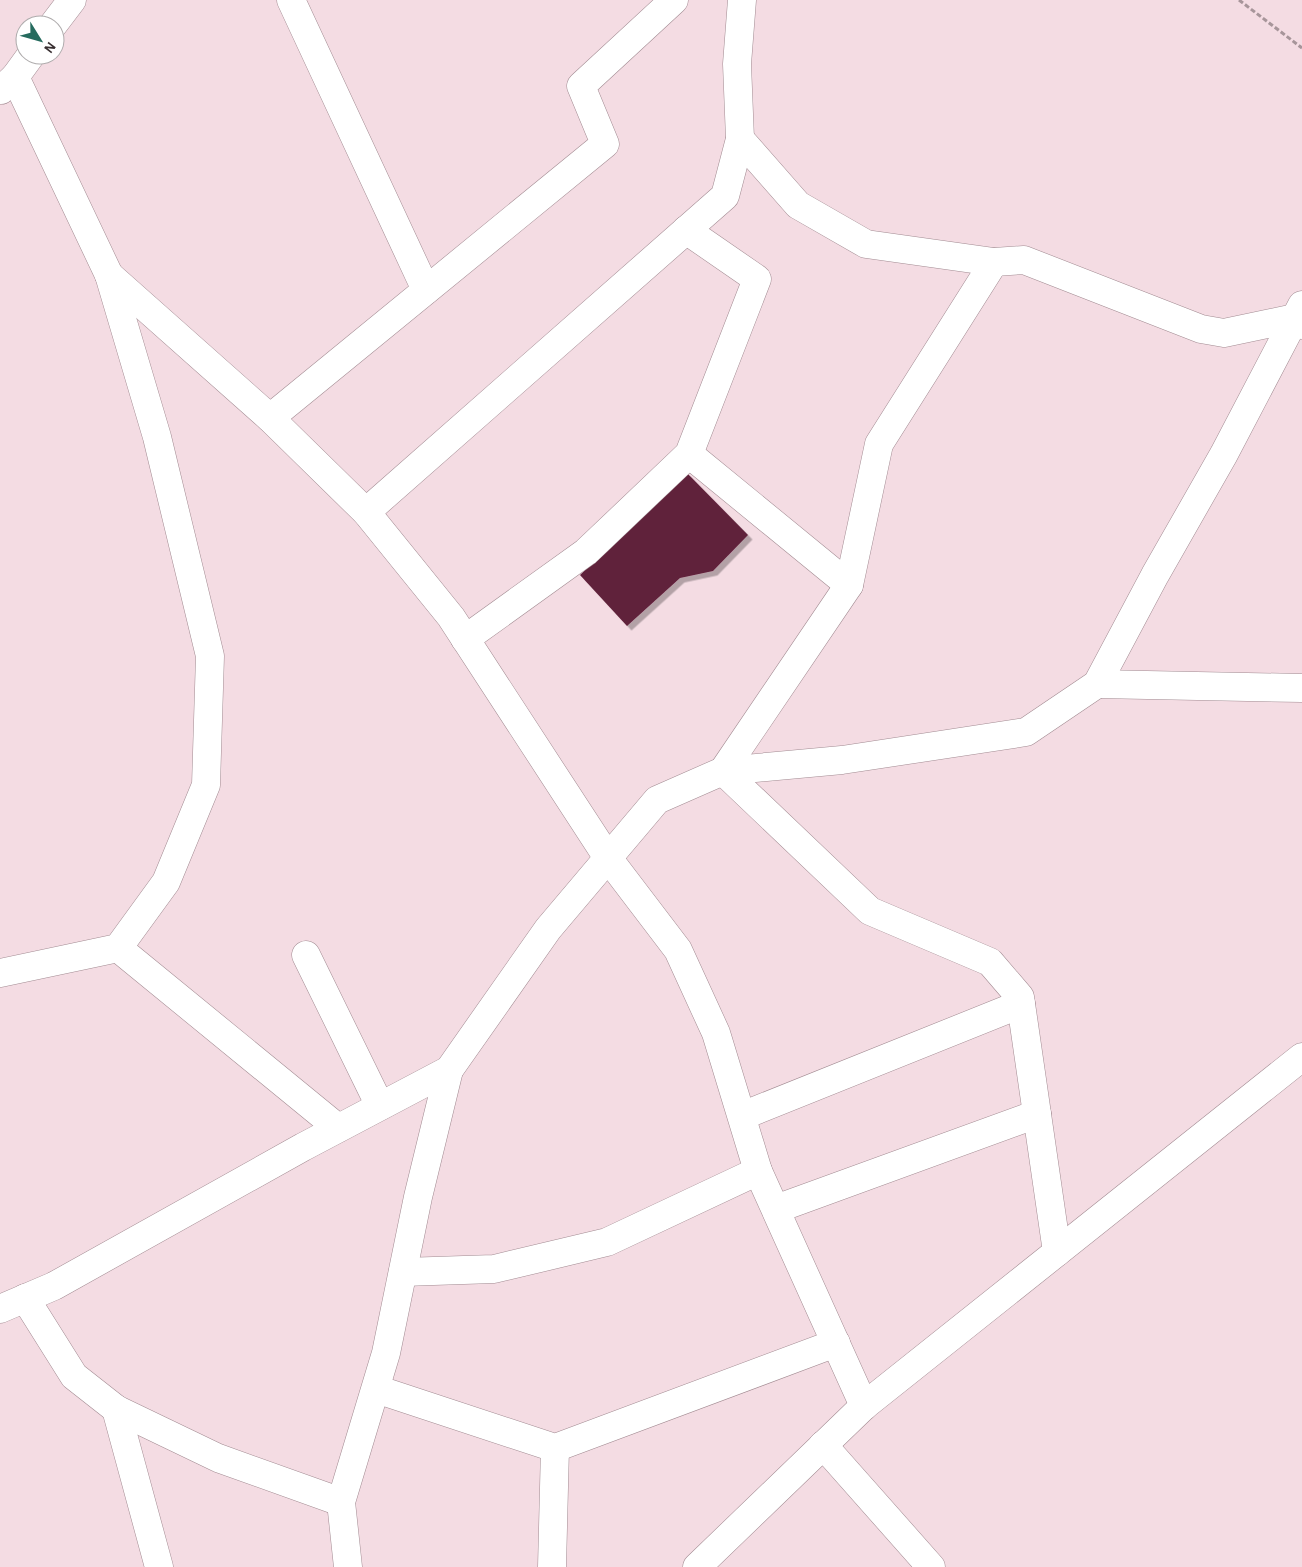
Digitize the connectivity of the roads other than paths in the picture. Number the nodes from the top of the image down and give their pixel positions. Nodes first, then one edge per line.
1 (72, 0) edge
2 (291, 0) edge
3 (674, 0) edge
4 (742, 0) edge
5 (61, 15) edge
6 (23, 65) edge
7 (7, 84) edge
8 (740, 139) junction
9 (686, 230) junction
10 (994, 262) junction
11 (109, 276) junction
12 (426, 290) junction
13 (1300, 316) edge
14 (270, 418) junction
15 (689, 454) junction
16 (366, 512) junction
17 (849, 585) junction
18 (465, 639) junction
19 (1097, 684) junction
20 (1302, 688) edge
21 (723, 771) junction
22 (608, 858) junction
23 (118, 948) junction
24 (306, 955) dead end
25 (0, 973) edge
26 (1021, 1004) junction
27 (1302, 1057) edge
28 (449, 1070) junction
29 (380, 1106) junction
30 (1037, 1114) junction
31 (742, 1116) junction
32 (338, 1128) junction
33 (758, 1170) junction
34 (776, 1209) junction
35 (1057, 1252) junction
36 (404, 1272) junction
37 (25, 1298) junction
38 (0, 1309) edge
39 (836, 1343) junction
40 (376, 1389) junction
41 (864, 1406) junction
42 (116, 1409) junction
43 (824, 1445) junction
44 (555, 1448) junction
45 (340, 1502) junction
46 (159, 1567) edge
47 (348, 1567) edge
48 (552, 1567) edge
49 (697, 1567) edge
50 (931, 1567) edge

1 - 5 street
2 - 12 street
3 - 12 street
4 - 8 street
6 - 7 street
7 - 11 street
8 - 9 street
8 - 10 street
9 - 15 street
9 - 16 street
10 - 13 street
10 - 17 street
11 - 14 street
11 - 23 street
12 - 14 street
13 - 19 street
14 - 16 street
15 - 17 street
15 - 18 street
16 - 18 street
17 - 21 street
18 - 22 street
19 - 20 street
19 - 21 street
21 - 22 street
21 - 26 street
22 - 28 street
22 - 31 street
23 - 25 street
23 - 32 street
24 - 29 street
26 - 30 street
26 - 31 street
27 - 35 street
28 - 29 street
28 - 36 street
29 - 32 street
30 - 34 street
30 - 35 street
31 - 33 street
32 - 37 street
33 - 34 street
33 - 36 street
34 - 39 street
35 - 41 street
36 - 40 street
37 - 38 street
37 - 42 street
39 - 41 street
39 - 44 street
40 - 44 street
40 - 45 street
41 - 43 street
42 - 45 street
42 - 46 street
43 - 49 street
43 - 50 street
44 - 48 street
45 - 47 street

